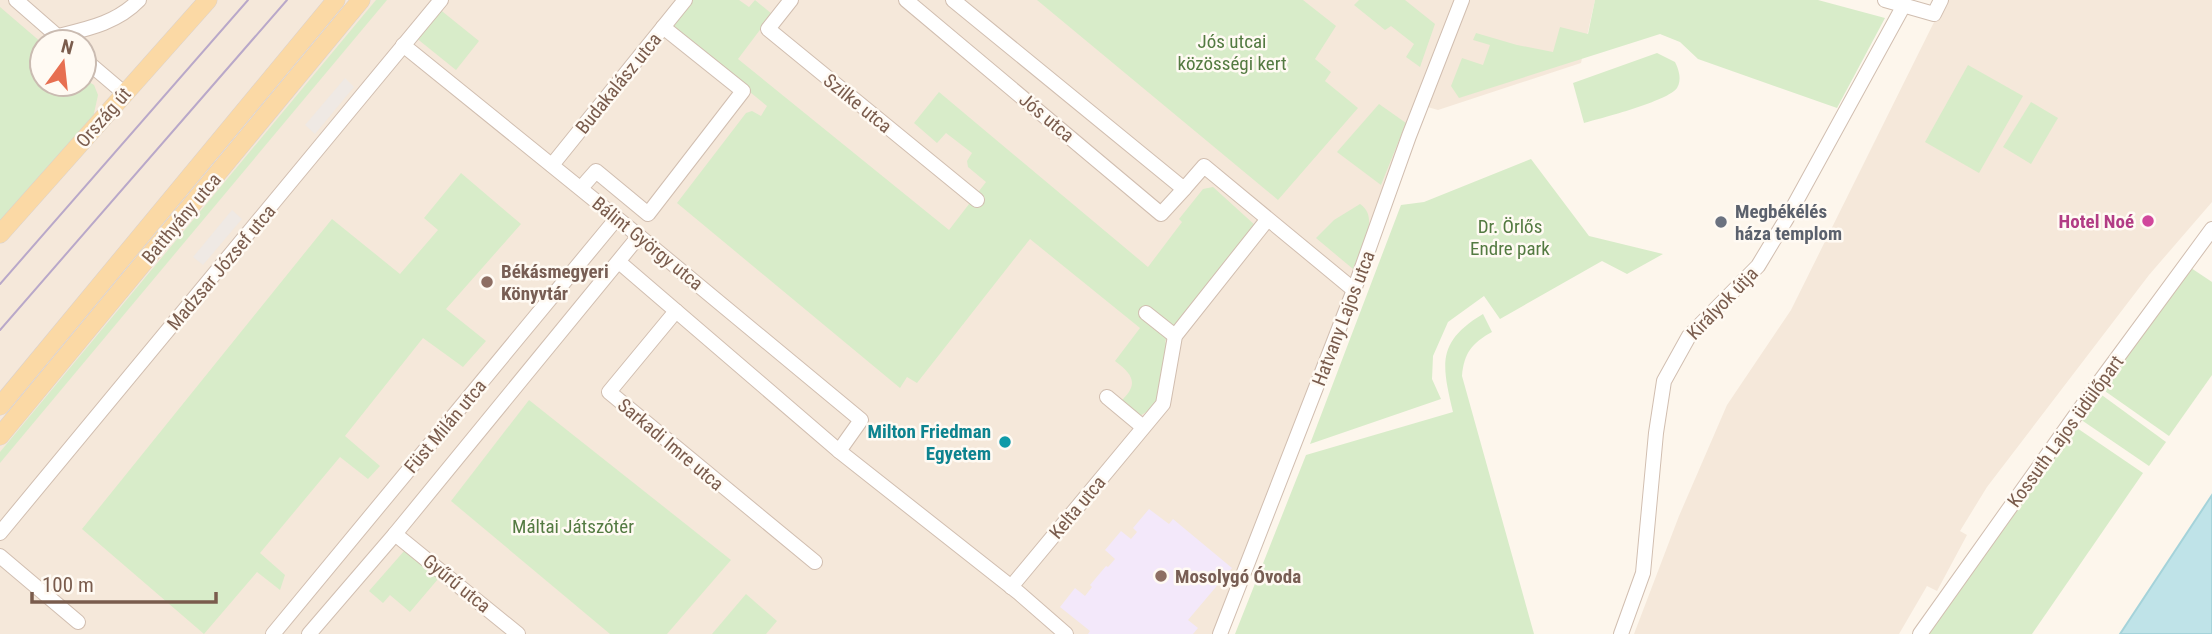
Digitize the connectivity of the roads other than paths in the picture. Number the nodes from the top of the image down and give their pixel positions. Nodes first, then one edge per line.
1 (16, 0) edge
2 (139, 0) edge
3 (208, 0) edge
4 (337, 0) edge
5 (361, 0) edge
6 (441, 0) edge
7 (685, 0) edge
8 (791, 0) edge
9 (906, 0) edge
10 (953, 0) edge
11 (1462, 0) edge
12 (1885, 0) edge
13 (1941, 0) edge
14 (1904, 5) junction
15 (663, 27) junction
16 (48, 28) edge
17 (91, 28) edge
18 (403, 45) junction
19 (98, 71) edge
20 (124, 93) junction
21 (552, 165) junction
22 (581, 188) junction
23 (1184, 189) junction
24 (977, 200) dead end
25 (617, 218) junction
26 (1267, 220) junction
27 (2212, 229) edge
28 (0, 234) edge
29 (639, 236) junction
30 (619, 262) junction
31 (1354, 290) junction
32 (676, 311) junction
33 (1146, 313) dead end
34 (1175, 336) junction
35 (1107, 397) dead end
36 (0, 406) edge
37 (1143, 426) junction
38 (0, 436) edge
39 (839, 451) junction
40 (0, 533) edge
41 (395, 534) junction
42 (0, 556) edge
43 (815, 562) dead end
44 (1011, 587) junction
45 (78, 622) dead end
46 (273, 634) edge
47 (309, 634) edge
48 (518, 634) edge
49 (1066, 634) edge
50 (1220, 634) edge
51 (1621, 634) edge
52 (1920, 634) edge

1 - 16 street
2 - 17 street
3 - 20 main road, Ország út
4 - 36 main road, Batthyány utca
5 - 38 main road, Batthyány utca
6 - 18 street, Madzsar József utca
7 - 15 street, Budakalász utca
8 - 24 street, Szilke utca
9 - 23 street, Jós utca
10 - 23 street, Jós utca
11 - 31 street, Hatvany Lajos utca
12 - 14 street
13 - 14 street
14 - 51 street, Királyok útja
15 - 21 street, Budakalász utca
15 - 22 street
18 - 21 street, Bálint György utca
18 - 40 street, Madzsar József utca
19 - 20 street
20 - 28 main road, Ország út
21 - 22 street, Bálint György utca
22 - 25 street, Bálint György utca
23 - 26 street, Jós utca
25 - 29 street, Bálint György utca
25 - 46 street, Füst Milán utca
26 - 31 street, Jós utca
26 - 34 street, Kelta utca
27 - 52 street, Kossuth Lajos üdülőpart
29 - 30 street, Füst Milán utca
29 - 39 street, Bálint György utca
30 - 32 street, Bálint György utca
30 - 41 street, Füst Milán utca
31 - 50 street, Hatvany Lajos utca
32 - 39 street, Bálint György utca
32 - 43 street, Sarkadi Imre utca
33 - 34 street
34 - 37 street, Kelta utca
35 - 37 street
37 - 44 street, Kelta utca
39 - 44 street, Bálint György utca
41 - 47 street, Füst Milán utca
41 - 48 street, Gyűrű utca
42 - 45 street
44 - 49 street, Bálint György utca

